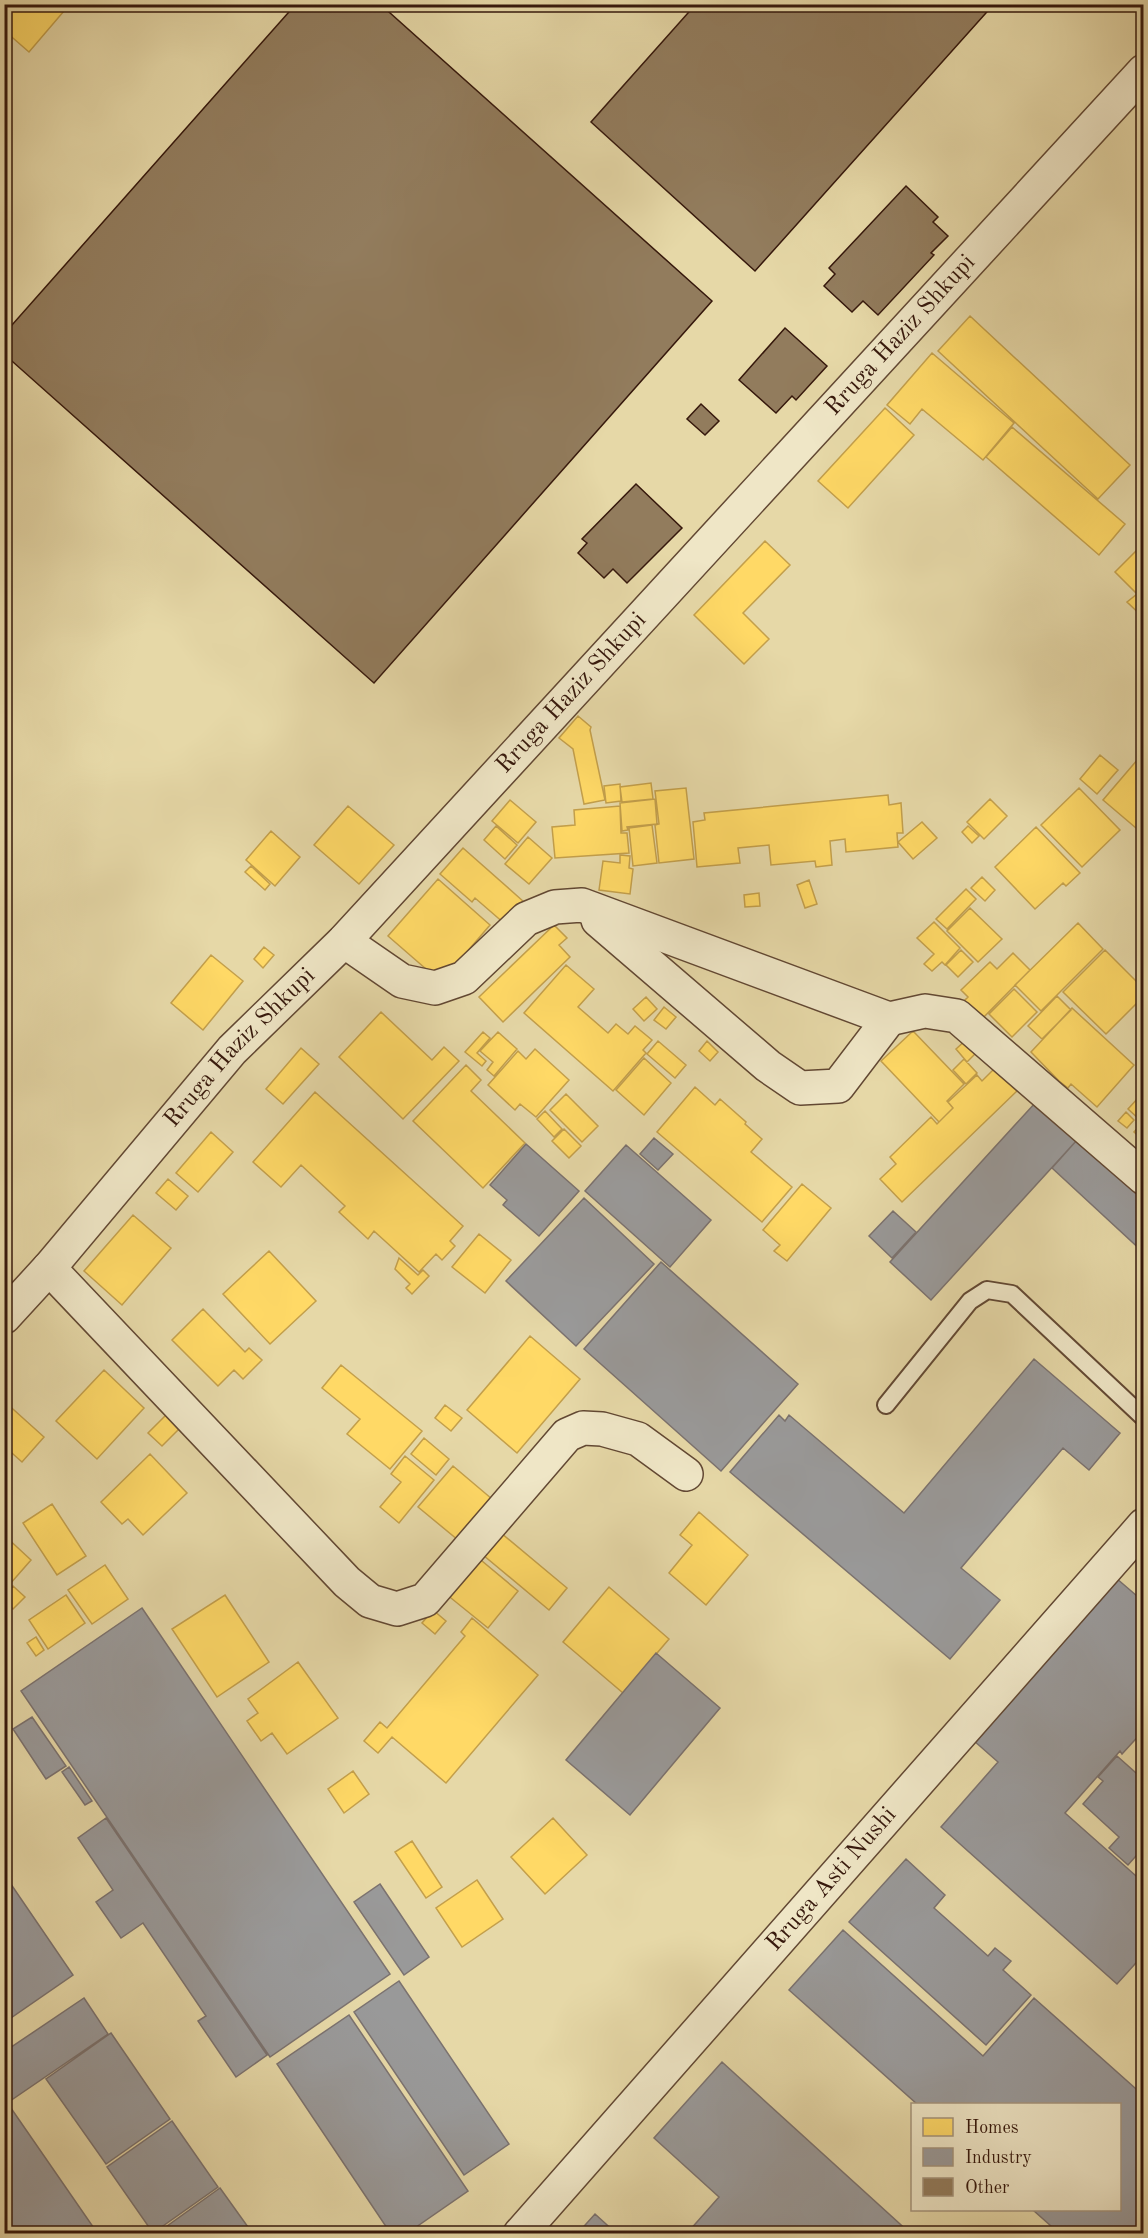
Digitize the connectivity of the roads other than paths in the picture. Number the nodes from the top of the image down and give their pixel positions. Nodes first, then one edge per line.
1 (1143, 71) edge
2 (582, 905) junction
3 (344, 941) junction
4 (889, 1019) junction
5 (1143, 1178) edge
6 (50, 1268) junction
7 (4, 1317) edge
8 (886, 1405) dead end
9 (1143, 1418) edge
10 (686, 1474) dead end
11 (1143, 1525) edge
12 (520, 2234) edge

1 - 3 street, Rruga Haziz Shkupi
2 - 3 street
2 - 4 street
2 - 4 street
3 - 6 street, Rruga Haziz Shkupi
4 - 5 street
6 - 7 street, Rruga Haziz Shkupi
6 - 10 street
8 - 9 lane
11 - 12 street, Rruga Asti Nushi

